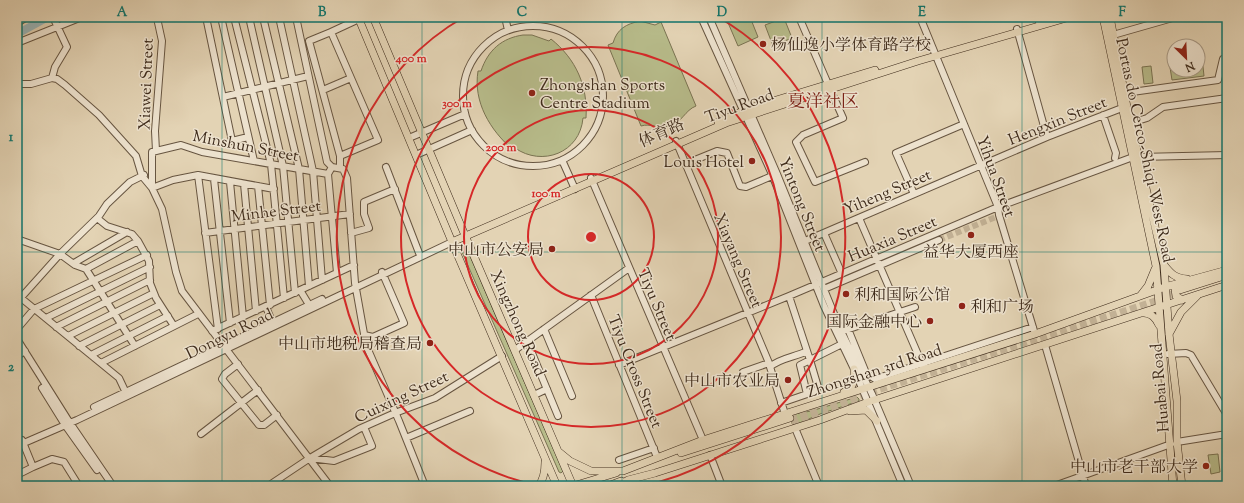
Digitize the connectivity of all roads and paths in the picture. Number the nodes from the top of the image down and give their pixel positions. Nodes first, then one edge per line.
1 (27, 17) edge
2 (53, 17) edge
3 (82, 17) edge
4 (149, 17) edge
5 (221, 17) edge
6 (234, 17) edge
7 (249, 17) edge
8 (263, 17) edge
9 (279, 17) edge
10 (296, 17) edge
11 (373, 17) edge
12 (505, 17) edge
13 (701, 17) edge
14 (709, 17) edge
15 (799, 17) edge
16 (920, 17) edge
17 (1055, 17) edge
18 (1070, 17) edge
19 (1103, 17) edge
20 (1110, 17) edge
21 (1176, 17) edge
22 (157, 18) junction
23 (192, 18) edge
24 (206, 18) edge
25 (358, 18) edge
26 (1039, 19) edge
27 (17, 23) edge
28 (57, 26) junction
29 (508, 30) junction
30 (1017, 30) junction
31 (331, 32) junction
32 (1113, 35) junction
33 (17, 43) edge
34 (936, 54) junction
35 (1223, 59) dead end
36 (1223, 68) edge
37 (1227, 73) edge
38 (308, 76) junction
39 (52, 78) junction
40 (351, 78) junction
41 (293, 80) junction
42 (17, 84) edge
43 (279, 84) junction
44 (829, 86) junction
45 (265, 87) junction
46 (252, 90) junction
47 (323, 90) junction
48 (238, 93) junction
49 (1125, 93) junction
50 (223, 97) junction
51 (1227, 98) edge
52 (1122, 108) junction
53 (748, 113) junction
54 (465, 114) junction
55 (1103, 116) junction
56 (1131, 123) junction
57 (964, 124) junction
58 (472, 130) junction
59 (422, 133) junction
60 (248, 137) junction
61 (1047, 137) junction
62 (409, 138) junction
63 (677, 142) junction
64 (429, 150) junction
65 (154, 152) junction
66 (416, 155) junction
67 (1227, 155) edge
68 (340, 156) junction
69 (1136, 157) junction
70 (1115, 158) dead end
71 (562, 160) junction
72 (254, 161) junction
73 (865, 162) dead end
74 (271, 164) junction
75 (685, 164) junction
76 (980, 165) junction
77 (283, 166) junction
78 (332, 167) junction
79 (386, 167) dead end
80 (340, 168) junction
81 (299, 169) junction
82 (151, 171) junction
83 (313, 171) junction
84 (328, 174) junction
85 (198, 175) junction
86 (142, 176) junction
87 (772, 176) junction
88 (214, 179) junction
89 (592, 180) junction
90 (230, 182) junction
91 (244, 184) junction
92 (258, 186) junction
93 (574, 187) junction
94 (152, 188) junction
95 (274, 189) junction
96 (395, 189) junction
97 (914, 194) junction
98 (998, 207) junction
99 (350, 214) junction
100 (332, 216) junction
101 (97, 218) junction
102 (317, 218) junction
103 (859, 218) junction
104 (303, 220) junction
105 (288, 222) junction
106 (277, 223) junction
107 (262, 225) junction
108 (248, 227) junction
109 (235, 229) junction
110 (220, 231) junction
111 (127, 232) junction
112 (205, 233) junction
113 (352, 233) junction
114 (824, 233) junction
115 (464, 235) junction
116 (17, 239) edge
117 (939, 240) tunnel mouth
118 (138, 241) junction
119 (451, 241) junction
120 (805, 241) junction
121 (419, 253) junction
122 (60, 254) junction
123 (147, 255) junction
124 (877, 259) junction
125 (74, 263) junction
126 (354, 265) junction
127 (880, 265) junction
128 (1160, 265) junction
129 (150, 267) junction
130 (629, 268) junction
131 (86, 269) junction
132 (1227, 270) edge
133 (382, 272) junction
134 (337, 273) junction
135 (842, 274) junction
136 (1227, 275) edge
137 (1227, 279) edge
138 (94, 280) junction
139 (150, 280) junction
140 (322, 280) junction
141 (1193, 280) junction
142 (818, 284) junction
143 (356, 285) junction
144 (1227, 285) edge
145 (309, 286) junction
146 (1162, 288) junction
147 (824, 289) junction
148 (101, 291) junction
149 (298, 292) junction
150 (1181, 292) junction
151 (154, 293) junction
152 (591, 295) junction
153 (1197, 295) junction
154 (789, 296) junction
155 (284, 298) junction
156 (1134, 299) junction
157 (19, 300) edge
158 (107, 302) junction
159 (160, 304) junction
160 (1163, 305) junction
161 (268, 306) junction
162 (310, 307) junction
163 (915, 307) dead end
164 (34, 309) junction
165 (256, 311) junction
166 (114, 313) junction
167 (747, 313) junction
168 (900, 313) junction
169 (198, 314) junction
170 (1133, 314) junction
171 (168, 316) junction
172 (243, 317) junction
173 (46, 318) junction
174 (230, 323) junction
175 (122, 324) junction
176 (273, 324) junction
177 (174, 326) junction
178 (56, 327) junction
179 (17, 329) edge
180 (544, 329) junction
181 (848, 329) junction
182 (1161, 329) junction
183 (215, 330) junction
184 (1034, 331) junction
185 (839, 332) junction
186 (1169, 334) junction
187 (364, 335) junction
188 (68, 336) junction
189 (129, 336) junction
190 (17, 339) edge
191 (527, 341) junction
192 (842, 344) junction
193 (17, 345) edge
194 (1045, 345) junction
195 (80, 346) junction
196 (135, 346) junction
197 (226, 347) junction
198 (662, 347) junction
199 (515, 350) junction
200 (24, 351) junction
201 (807, 351) junction
202 (1171, 354) junction
203 (91, 355) junction
204 (1163, 355) junction
205 (17, 356) edge
206 (502, 356) junction
207 (798, 356) junction
208 (810, 360) junction
209 (101, 363) junction
210 (238, 364) junction
211 (619, 365) junction
212 (800, 365) junction
213 (923, 366) junction
214 (854, 369) junction
215 (743, 372) dead end
216 (866, 388) junction
217 (547, 389) junction
218 (258, 390) junction
219 (127, 394) junction
220 (807, 394) junction
221 (534, 395) junction
222 (572, 396) dead end
223 (871, 401) junction
224 (781, 403) junction
225 (814, 404) junction
226 (470, 411) dead end
227 (395, 413) junction
228 (277, 415) junction
229 (558, 416) dead end
230 (1227, 416) edge
231 (820, 420) junction
232 (790, 421) junction
233 (877, 421) junction
234 (66, 423) junction
235 (364, 427) junction
236 (201, 434) dead end
237 (1227, 434) edge
238 (406, 438) junction
239 (703, 440) junction
240 (20, 443) edge
241 (1174, 443) junction
242 (654, 448) junction
243 (559, 452) junction
244 (545, 455) junction
245 (710, 455) junction
246 (657, 457) junction
247 (310, 458) junction
248 (619, 460) dead end
249 (33, 467) junction
250 (623, 471) junction
251 (17, 475) edge
252 (1083, 477) junction
253 (627, 479) junction
254 (79, 486) edge
255 (109, 486) edge
256 (113, 486) edge
257 (268, 486) edge
258 (330, 486) edge
259 (425, 486) edge
260 (538, 486) edge
261 (557, 486) edge
262 (573, 486) edge
263 (608, 486) edge
264 (617, 486) edge
265 (722, 486) edge
266 (819, 486) edge
267 (903, 486) edge
268 (911, 486) edge
269 (1054, 486) edge
270 (1086, 486) edge
271 (1173, 486) edge
272 (1182, 486) edge

1 - 27 street
2 - 28 street
3 - 28 street
4 - 22 street
5 - 24 street
5 - 48 street
6 - 46 street
7 - 45 street
8 - 43 street
9 - 41 street
10 - 38 street
11 - 59 main road, Xingzhong Road
12 - 29 street
13 - 53 street
14 - 53 street, Yintong Street
15 - 44 street
16 - 34 street, Yihua Street
17 - 26 main road
18 - 30 main road
19 - 52 main road, Portas do Cerco-Shiqi West Road
20 - 32 main road, Portas do Cerco-Shiqi West Road
21 - 32 street
22 - 23 street
22 - 65 street, Xiawei Street
23 - 24 street
24 - 50 street
25 - 31 street
25 - 62 main road, Xingzhong Road
26 - 30 main road
28 - 33 street
28 - 39 street
29 - 54 street
29 - 71 street
30 - 34 main road
30 - 61 street
31 - 40 street
31 - 47 street
32 - 49 main road, Portas do Cerco-Shiqi West Road
34 - 44 main road, 体育路
34 - 57 street, Yihua Street
35 - 36 street
36 - 37 street
36 - 49 street
38 - 41 street
38 - 78 street
39 - 42 street
39 - 86 street
40 - 47 street
40 - 68 street
41 - 43 street
41 - 83 street
43 - 45 street
43 - 81 street
44 - 53 main road, 体育路
44 - 73 street
45 - 46 street
45 - 77 street
46 - 48 street
46 - 74 street
47 - 68 street
48 - 50 street
48 - 60 street
49 - 56 main road, Portas do Cerco-Shiqi West Road
50 - 60 street
51 - 56 street
52 - 55 street, Hengxin Street
52 - 69 main road, Portas do Cerco-Shiqi West Road
53 - 63 main road, 体育路
53 - 87 street
53 - 120 street, Yintong Street
54 - 58 street
54 - 59 street
55 - 61 street, Hengxin Street
55 - 70 street
56 - 69 main road, Portas do Cerco-Shiqi West Road
57 - 76 street, Yihua Street
57 - 97 street
58 - 64 street
58 - 71 street
59 - 62 street
59 - 64 main road, Xingzhong Road
60 - 72 street
61 - 76 street, Hengxin Street
62 - 66 main road, Xingzhong Road
63 - 75 street, Xiayang Street
63 - 89 main road, 体育路
64 - 66 street
64 - 115 main road, Xingzhong Road
65 - 72 street, Minshun Street
65 - 82 street, Xiawei Street
66 - 119 main road, Xingzhong Road
67 - 69 street, Huaxia Street
68 - 80 street
69 - 98 street, Huaxia Street
69 - 128 main road, Portas do Cerco-Shiqi West Road
71 - 93 street
72 - 74 street, Minshun Street
74 - 77 street, Minshun Street
74 - 95 street
75 - 87 street
75 - 167 street, Xiayang Street
76 - 97 street, Yiheng Street
76 - 98 street, Yihua Street
77 - 81 street, Minshun Street
77 - 105 street
78 - 80 street
78 - 84 street
79 - 96 street
80 - 99 street
81 - 83 street, Minshun Street
81 - 104 street
82 - 86 street
82 - 94 street, Xiawei Street
83 - 84 street, Minshun Street
83 - 102 street
84 - 100 street
85 - 88 street
85 - 94 street
85 - 112 street
86 - 94 street
86 - 101 street
87 - 142 street
88 - 90 street
88 - 110 street
89 - 93 main road, 体育路
89 - 130 street, Tiyu Street
90 - 91 street
90 - 109 street
91 - 92 street
91 - 108 street
92 - 95 street
92 - 107 street
93 - 115 main road, 体育路
94 - 169 street
95 - 106 street
96 - 113 street
96 - 121 street
97 - 103 street, Yiheng Street
98 - 124 street, Huaxia Street
98 - 184 street, Yihua Street
99 - 100 street, Minhe Street
99 - 113 street
100 - 102 street, Minhe Street
100 - 134 street
101 - 111 street
101 - 122 street
102 - 104 street, Minhe Street
102 - 140 street
103 - 114 street, Yiheng Street
103 - 124 street
104 - 105 street, Minhe Street
104 - 145 street
105 - 106 street, Minhe Street
105 - 149 street
106 - 107 street, Minhe Street
106 - 155 street
107 - 108 street, Minhe Street
107 - 161 street
108 - 109 street, Minhe Street
108 - 165 street
109 - 110 street, Minhe Street
109 - 172 street
110 - 112 street, Minhe Street
110 - 174 street
111 - 118 street
111 - 125 street
112 - 183 street
113 - 126 street
114 - 120 street, Yiheng Street
114 - 135 street
115 - 119 main road, 体育路
115 - 199 main road, Xingzhong Road
116 - 122 street
117 - 127 street
118 - 123 street
118 - 131 street
119 - 121 street, Dongyu Road
119 - 133 street, Dongyu Road
119 - 206 main road, Xingzhong Road
120 - 142 street, Yintong Street
121 - 133 street, Dongyu Road
122 - 125 street
122 - 157 street
123 - 129 street
123 - 138 street
124 - 127 street
124 - 135 street, Huaxia Street
125 - 131 street
126 - 134 street
126 - 143 street
127 - 147 street
127 - 168 street
128 - 141 main road
128 - 146 main road, Portas do Cerco-Shiqi West Road
128 - 156 main road
129 - 139 street
129 - 148 street
130 - 152 street
130 - 198 street, Tiyu Street
131 - 138 street
132 - 141 main road
133 - 143 street, Dongyu Road
133 - 187 street
134 - 140 street
135 - 142 street, Huaxia Street
136 - 150 main road
137 - 150 main road
138 - 148 street
138 - 164 street
139 - 151 street
139 - 158 street
140 - 145 street
141 - 150 main road
142 - 147 street, Yintong Street
142 - 154 street, Huaxia Street
142 - 185 street
143 - 162 street, Dongyu Road
143 - 187 street
144 - 153 main road
145 - 149 street
146 - 150 main road, Zhongshan 3rd Road
146 - 156 main road, Zhongshan 3rd Road
146 - 160 main road, Huabai Road
147 - 185 street, Yintong Street
148 - 158 street
148 - 173 street
149 - 155 street
149 - 162 street
150 - 153 main road
150 - 160 main road, Zhongshan 3rd Road
151 - 159 street
151 - 166 street
152 - 180 street
152 - 211 street, Tiyu Cross Street
153 - 186 main road
154 - 167 street, Huaxia Street
154 - 201 street
155 - 161 street
156 - 184 main road, Zhongshan 3rd Road
157 - 164 street
158 - 166 street
158 - 178 street
159 - 171 street
159 - 175 street
160 - 170 main road, Zhongshan 3rd Road
160 - 182 main road, Huabai Road
160 - 186 main road, Huabai Road
161 - 165 street
161 - 176 street
162 - 176 street, Dongyu Road
163 - 168 street
164 - 173 street
164 - 179 street
165 - 172 street
166 - 175 street
166 - 188 street
167 - 198 street, Huaxia Street
167 - 215 street, Xiayang Street
168 - 181 street
168 - 213 street
169 - 177 street
169 - 183 street
170 - 182 main road
170 - 194 main road, Zhongshan 3rd Road
171 - 177 street
171 - 189 street
172 - 174 street
173 - 178 street
174 - 183 street
175 - 189 street
175 - 195 street
176 - 197 street, Dongyu Road
177 - 196 street
178 - 188 street
180 - 191 street
180 - 222 street
181 - 185 street
181 - 213 street
182 - 204 main road, Huabai Road
183 - 197 street
184 - 213 main road, Zhongshan 3rd Road
185 - 192 street
185 - 216 street, Yintong Street
186 - 202 main road, Huabai Road
187 - 227 street
188 - 195 street
189 - 196 street
189 - 203 street
190 - 200 street
191 - 199 street
191 - 217 street
192 - 208 street
192 - 214 street
193 - 234 street
194 - 223 main road, Zhongshan 3rd Road
194 - 252 street
195 - 203 street
196 - 209 street
197 - 210 street
197 - 219 street, Dongyu Road
198 - 211 street, Huaxia Street
198 - 239 street, Tiyu Street
199 - 221 main road, Xingzhong Road
200 - 205 street
200 - 234 street
201 - 207 street
201 - 208 street
202 - 204 street
202 - 230 street
202 - 241 main road, Huabai Road
203 - 209 street
204 - 241 main road, Huabai Road
206 - 227 street, Cuixing Street
206 - 244 main road, Xingzhong Road
207 - 212 street
207 - 224 street
208 - 212 street
208 - 220 street
209 - 219 street
210 - 218 street
210 - 228 street
211 - 242 street, Tiyu Cross Street
212 - 220 street
213 - 216 main road, Zhongshan 3rd Road
214 - 216 street
214 - 225 main road
216 - 223 street, Yintong Street
216 - 225 main road, Zhongshan 3rd Road
217 - 221 street
217 - 229 street
218 - 228 street
218 - 236 street
219 - 234 street, Dongyu Road
220 - 224 street
221 - 243 main road, Xingzhong Road
223 - 231 main road, Zhongshan 3rd Road
223 - 233 street
223 - 268 street
224 - 232 street
225 - 232 main road, Zhongshan 3rd Road
226 - 238 street
227 - 235 street, Cuixing Street
227 - 238 street
228 - 247 street
231 - 232 main road, Zhongshan 3rd Road
231 - 233 main road
232 - 239 main road, Zhongshan 3rd Road
232 - 245 main road, Zhongshan 3rd Road
232 - 250 main road, Zhongshan 3rd Road
232 - 253 main road, Zhongshan 3rd Road
232 - 266 street
233 - 267 street
234 - 240 street, Dongyu Road
234 - 255 street
234 - 256 street
235 - 247 street, Cuixing Street
235 - 247 street
237 - 241 street
238 - 259 street
239 - 246 main road, Zhongshan 3rd Road
240 - 249 street
241 - 252 street
241 - 271 main road, Huabai Road
241 - 272 main road, Huabai Road
242 - 246 street, Tiyu Cross Street
242 - 248 street
243 - 250 main road
243 - 262 main road, Xingzhong Road
244 - 260 main road
244 - 261 main road, Xingzhong Road
245 - 253 main road, Zhongshan 3rd Road
245 - 265 street
246 - 250 main road, Zhongshan 3rd Road
247 - 257 street, Cuixing Street
247 - 258 street
249 - 251 street
249 - 254 street
250 - 262 main road, Zhongshan 3rd Road
252 - 269 street
252 - 270 street
253 - 263 main road, Zhongshan 3rd Road
253 - 264 main road

